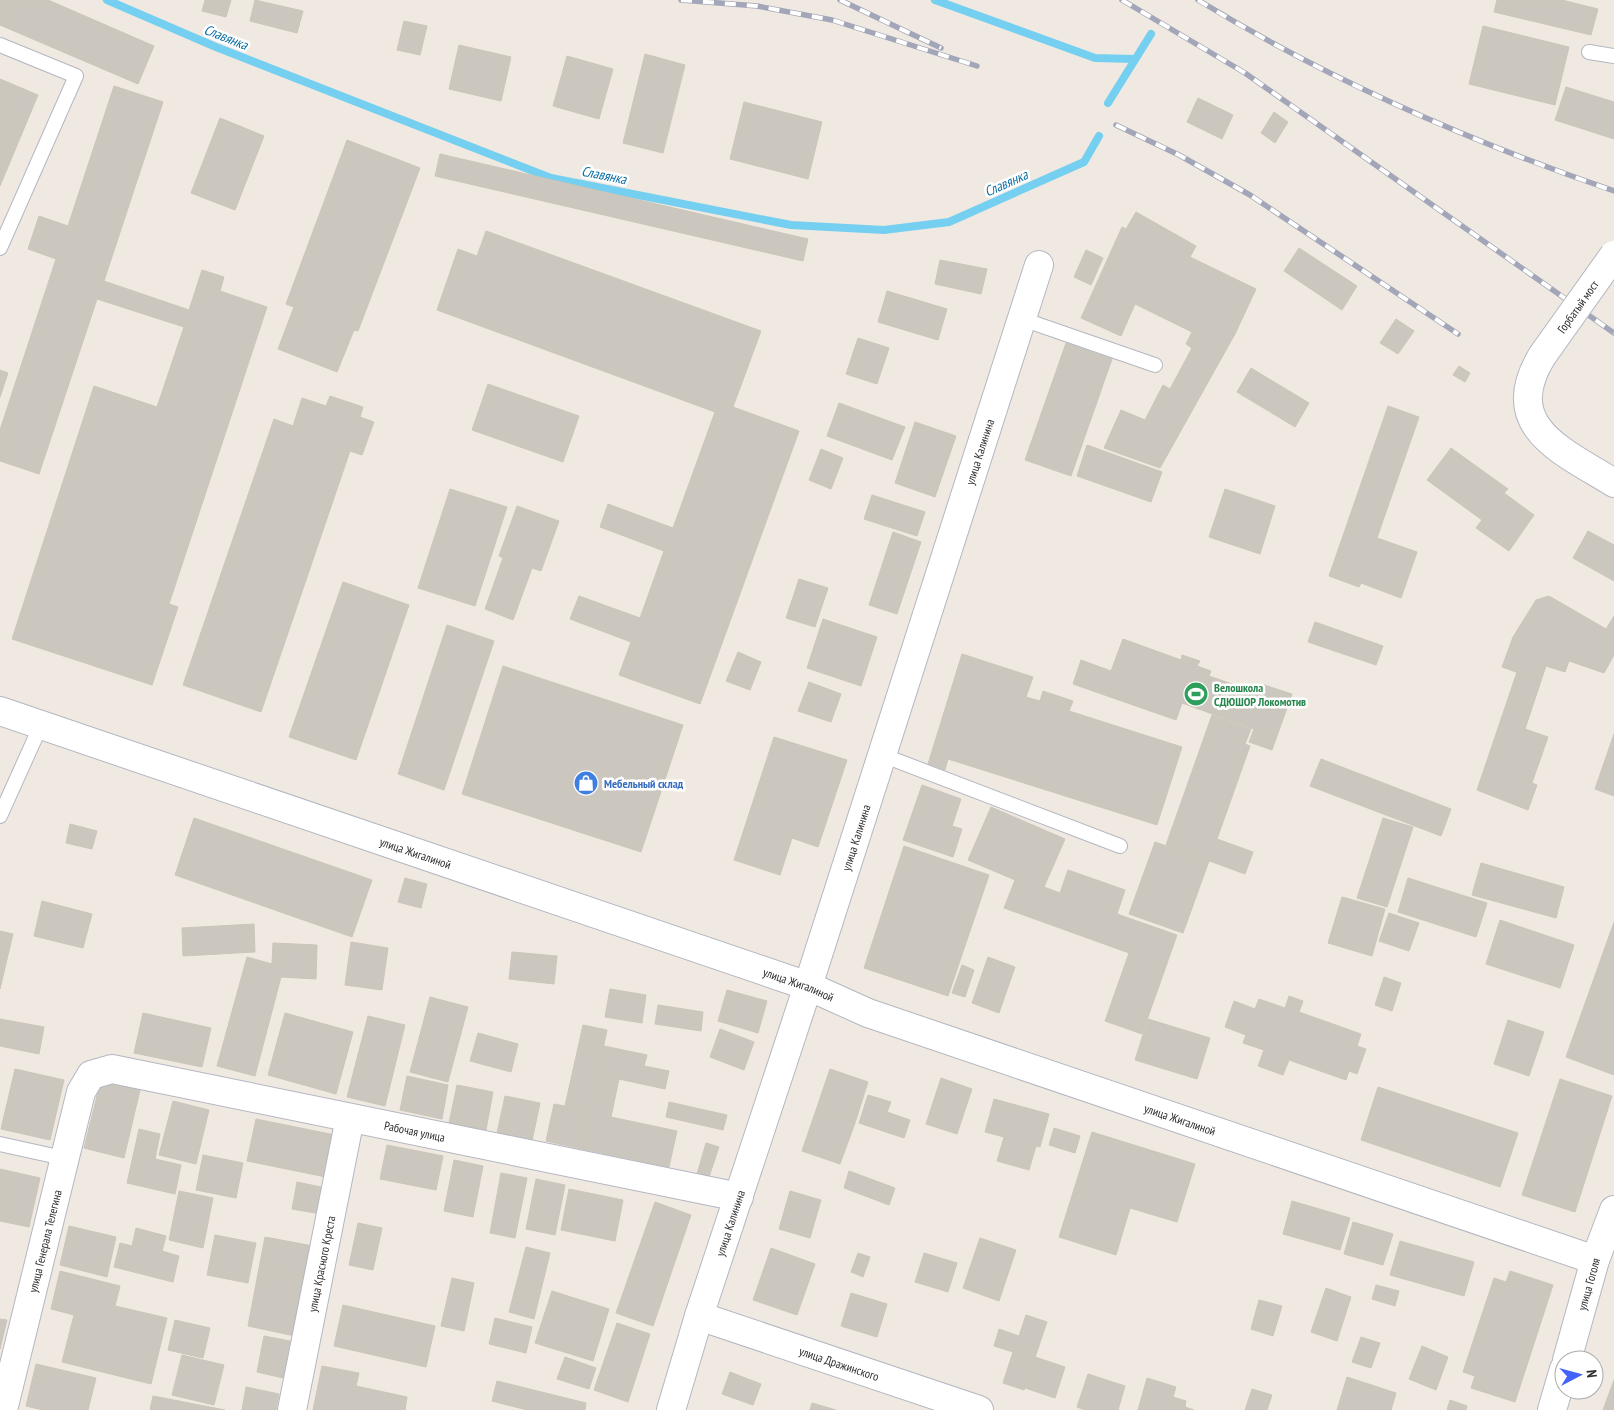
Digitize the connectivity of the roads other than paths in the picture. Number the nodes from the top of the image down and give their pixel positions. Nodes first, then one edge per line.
1 (0, 45) edge
2 (1589, 52) dead end
3 (1614, 56) edge
4 (0, 248) edge
5 (1614, 255) edge
6 (1039, 265) dead end
7 (1022, 319) junction
8 (1155, 365) dead end
9 (1614, 483) edge
10 (0, 711) edge
11 (41, 725) junction
12 (882, 755) junction
13 (0, 816) edge
14 (1120, 846) dead end
15 (808, 986) junction
16 (91, 1074) joint
17 (350, 1118) junction
18 (0, 1144) edge
19 (63, 1158) junction
20 (739, 1197) junction
21 (1614, 1210) edge
22 (1595, 1260) junction
23 (699, 1316) junction
24 (1569, 1350) edge
25 (3, 1410) edge
26 (292, 1410) edge
27 (671, 1410) edge
28 (979, 1410) edge

1 - 4 lane
2 - 3 lane
5 - 9 main road, Горбатый мост, bridge
6 - 7 main road, улица Калинина
7 - 8 lane
7 - 12 main road, улица Калинина
10 - 11 main road, улица Жигалиной
11 - 13 lane
11 - 15 main road, улица Жигалиной
12 - 14 lane
12 - 15 main road, улица Калинина
15 - 20 main road, улица Калинина
15 - 22 main road, улица Жигалиной
16 - 17 main road, Рабочая улица
16 - 19 main road, улица Генерала Телегина
17 - 20 main road, Рабочая улица
17 - 26 main road, улица Красного Креста
18 - 19 lane
19 - 25 main road, улица Генерала Телегина
20 - 23 main road, улица Калинина
21 - 22 main road, улица Гоголя
22 - 24 main road, улица Гоголя
23 - 27 main road, улица Калинина
23 - 28 main road, улица Дражинского

